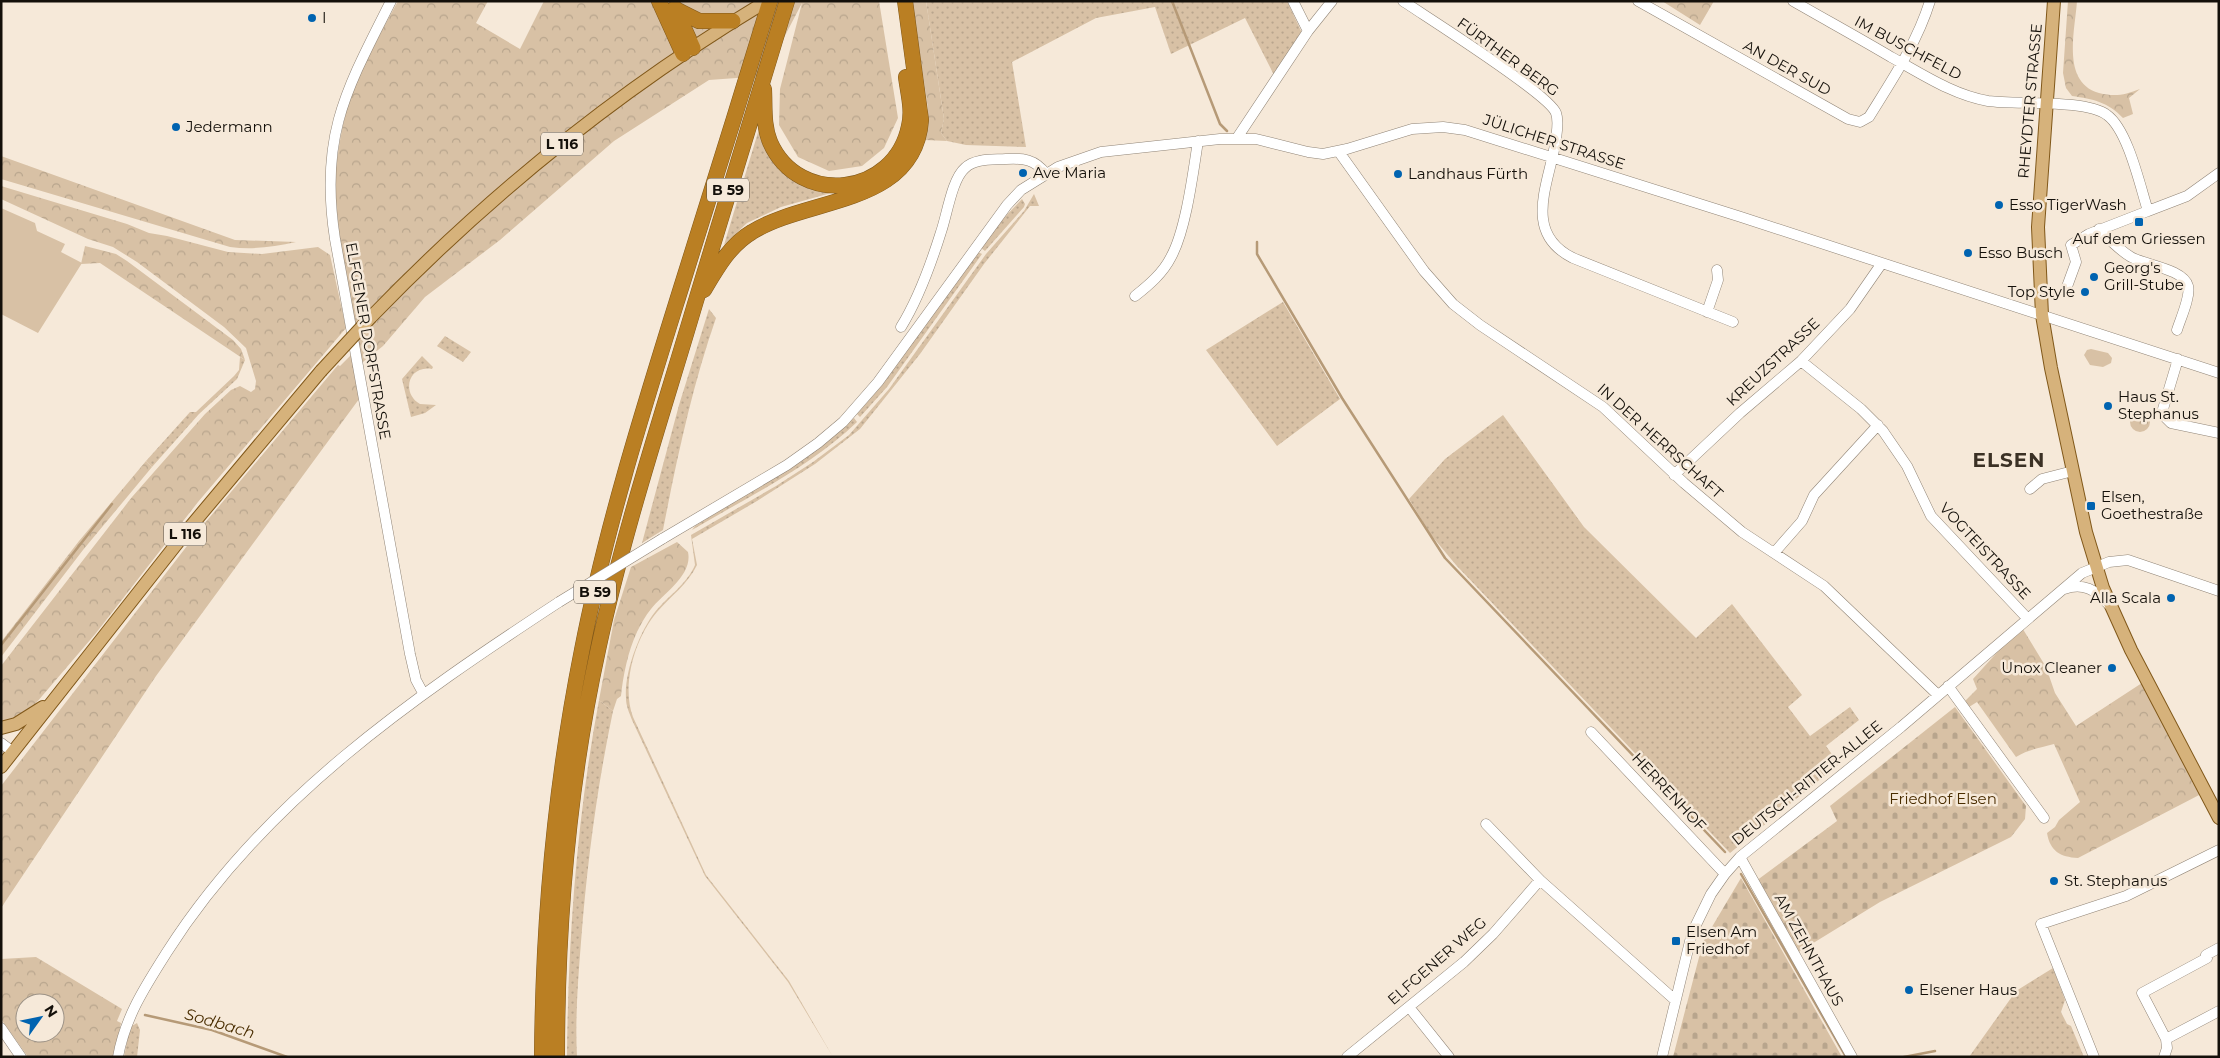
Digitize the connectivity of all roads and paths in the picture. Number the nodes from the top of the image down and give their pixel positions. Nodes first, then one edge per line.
1 (391, 1) edge
2 (659, 1) edge
3 (769, 1) edge
4 (787, 1) edge
5 (894, 1) edge
6 (905, 1) edge
7 (1293, 1) edge
8 (1332, 1) edge
9 (1403, 1) edge
10 (1638, 1) edge
11 (1792, 1) edge
12 (1930, 1) edge
13 (2054, 1) edge
14 (673, 5) edge
15 (733, 21) junction
16 (1308, 31) junction
17 (688, 51) junction
18 (1902, 63) junction
19 (764, 76) junction
20 (2046, 104) junction
21 (1237, 138) junction
22 (1198, 142) junction
23 (1338, 152) junction
24 (1554, 157) junction
25 (2219, 174) edge
26 (1044, 175) junction
27 (2148, 211) junction
28 (2099, 229) junction
29 (1882, 263) junction
30 (1717, 270) dead end
31 (2065, 292) dead end
32 (1135, 296) dead end
33 (695, 304) junction
34 (1707, 312) junction
35 (2042, 315) junction
36 (1732, 322) dead end
37 (901, 327) dead end
38 (2176, 330) dead end
39 (2178, 359) junction
40 (1801, 361) junction
41 (2219, 373) edge
42 (1878, 425) junction
43 (2219, 433) edge
44 (2073, 471) junction
45 (1674, 475) junction
46 (2030, 489) dead end
47 (1774, 553) junction
48 (2095, 566) junction
49 (2059, 591) junction
50 (2219, 591) edge
51 (2112, 611) junction
52 (2027, 618) junction
53 (1948, 686) junction
54 (423, 693) junction
55 (1938, 695) junction
56 (53, 700) junction
57 (1, 728) edge
58 (1591, 732) dead end
59 (1, 743) edge
60 (13, 752) junction
61 (1, 767) edge
62 (2044, 818) dead end
63 (2219, 818) edge
64 (1486, 824) dead end
65 (2219, 850) edge
66 (1740, 857) junction
67 (1725, 874) junction
68 (1540, 880) junction
69 (2219, 948) edge
70 (1675, 1000) junction
71 (1409, 1007) junction
72 (2219, 1010) edge
73 (1, 1028) edge
74 (2166, 1039) junction
75 (21, 1057) edge
76 (118, 1057) edge
77 (542, 1057) edge
78 (557, 1057) edge
79 (1347, 1057) edge
80 (1449, 1057) edge
81 (1662, 1057) edge
82 (1852, 1057) edge
83 (2094, 1057) edge
84 (2164, 1057) edge

1 - 54 street, ELFGENER DORFSTRASSE
2 - 17 highway
3 - 15 main road, L 116
3 - 77 highway, B 59
4 - 19 highway, B 59
5 - 19 highway
6 - 33 highway
7 - 16 street
8 - 16 street
9 - 24 street, FÜRTHER BERG
10 - 18 street, AN DER SUD
11 - 18 street, IM BUSCHFELD
12 - 18 street
13 - 20 main road, RHEYDTER STRASSE
14 - 15 highway
14 - 17 highway
15 - 17 main road, L 116
16 - 21 street
17 - 56 main road, L 116, bridge
18 - 20 street, IM BUSCHFELD
19 - 33 highway, B 59
20 - 27 street, IM BUSCHFELD
20 - 35 main road, RHEYDTER STRASSE
21 - 22 street, JÜLICHER STRASSE
21 - 23 street, JÜLICHER STRASSE
22 - 26 street, JÜLICHER STRASSE
22 - 32 street
23 - 24 street, JÜLICHER STRASSE
23 - 45 street, IN DER HERRSCHAFT
24 - 29 street, JÜLICHER STRASSE
24 - 34 street, FÜRTHER BERG
25 - 27 street
26 - 37 street
26 - 54 street, JÜLICHER STRASSE, bridge
27 - 28 street
28 - 31 street
28 - 38 street
29 - 35 street, JÜLICHER STRASSE
29 - 40 street, KREUZSTRASSE
30 - 34 street
33 - 78 highway, B 59
34 - 36 street, FÜRTHER BERG
35 - 39 street, JÜLICHER STRASSE
35 - 44 main road, RHEYDTER STRASSE
39 - 41 street, JÜLICHER STRASSE
39 - 43 street
40 - 42 street, VOGTEISTRASSE
40 - 45 street, KREUZSTRASSE
42 - 47 street
42 - 52 street, VOGTEISTRASSE
44 - 46 street
44 - 48 main road, RHEYDTER STRASSE
45 - 47 street, IN DER HERRSCHAFT
47 - 55 street, IN DER HERRSCHAFT
48 - 49 street, DEUTSCH-RITTER-ALLEE
48 - 50 street, DEUTSCH-RITTER-ALLEE
48 - 51 main road, RHEYDTER STRASSE
49 - 51 street
49 - 52 street, DEUTSCH-RITTER-ALLEE
51 - 63 main road, RHEYDTER STRASSE
52 - 53 street, DEUTSCH-RITTER-ALLEE
53 - 55 street, DEUTSCH-RITTER-ALLEE
53 - 62 street
54 - 76 street, JÜLICHER STRASSE
55 - 66 street, DEUTSCH-RITTER-ALLEE
56 - 57 main road
56 - 60 main road, L 116
58 - 67 street, HERRENHOF
59 - 60 street
60 - 61 main road, L 116
64 - 68 street
65 - 83 street
66 - 67 street, DEUTSCH-RITTER-ALLEE
66 - 82 street, AM ZEHNTHAUS
67 - 70 street, DEUTSCH-RITTER-ALLEE
68 - 70 street
68 - 71 street, ELFGENER WEG
69 - 74 street
70 - 81 street, DEUTSCH-RITTER-ALLEE
71 - 79 street, ELFGENER WEG
71 - 80 street
72 - 74 street
73 - 75 street
74 - 84 street

